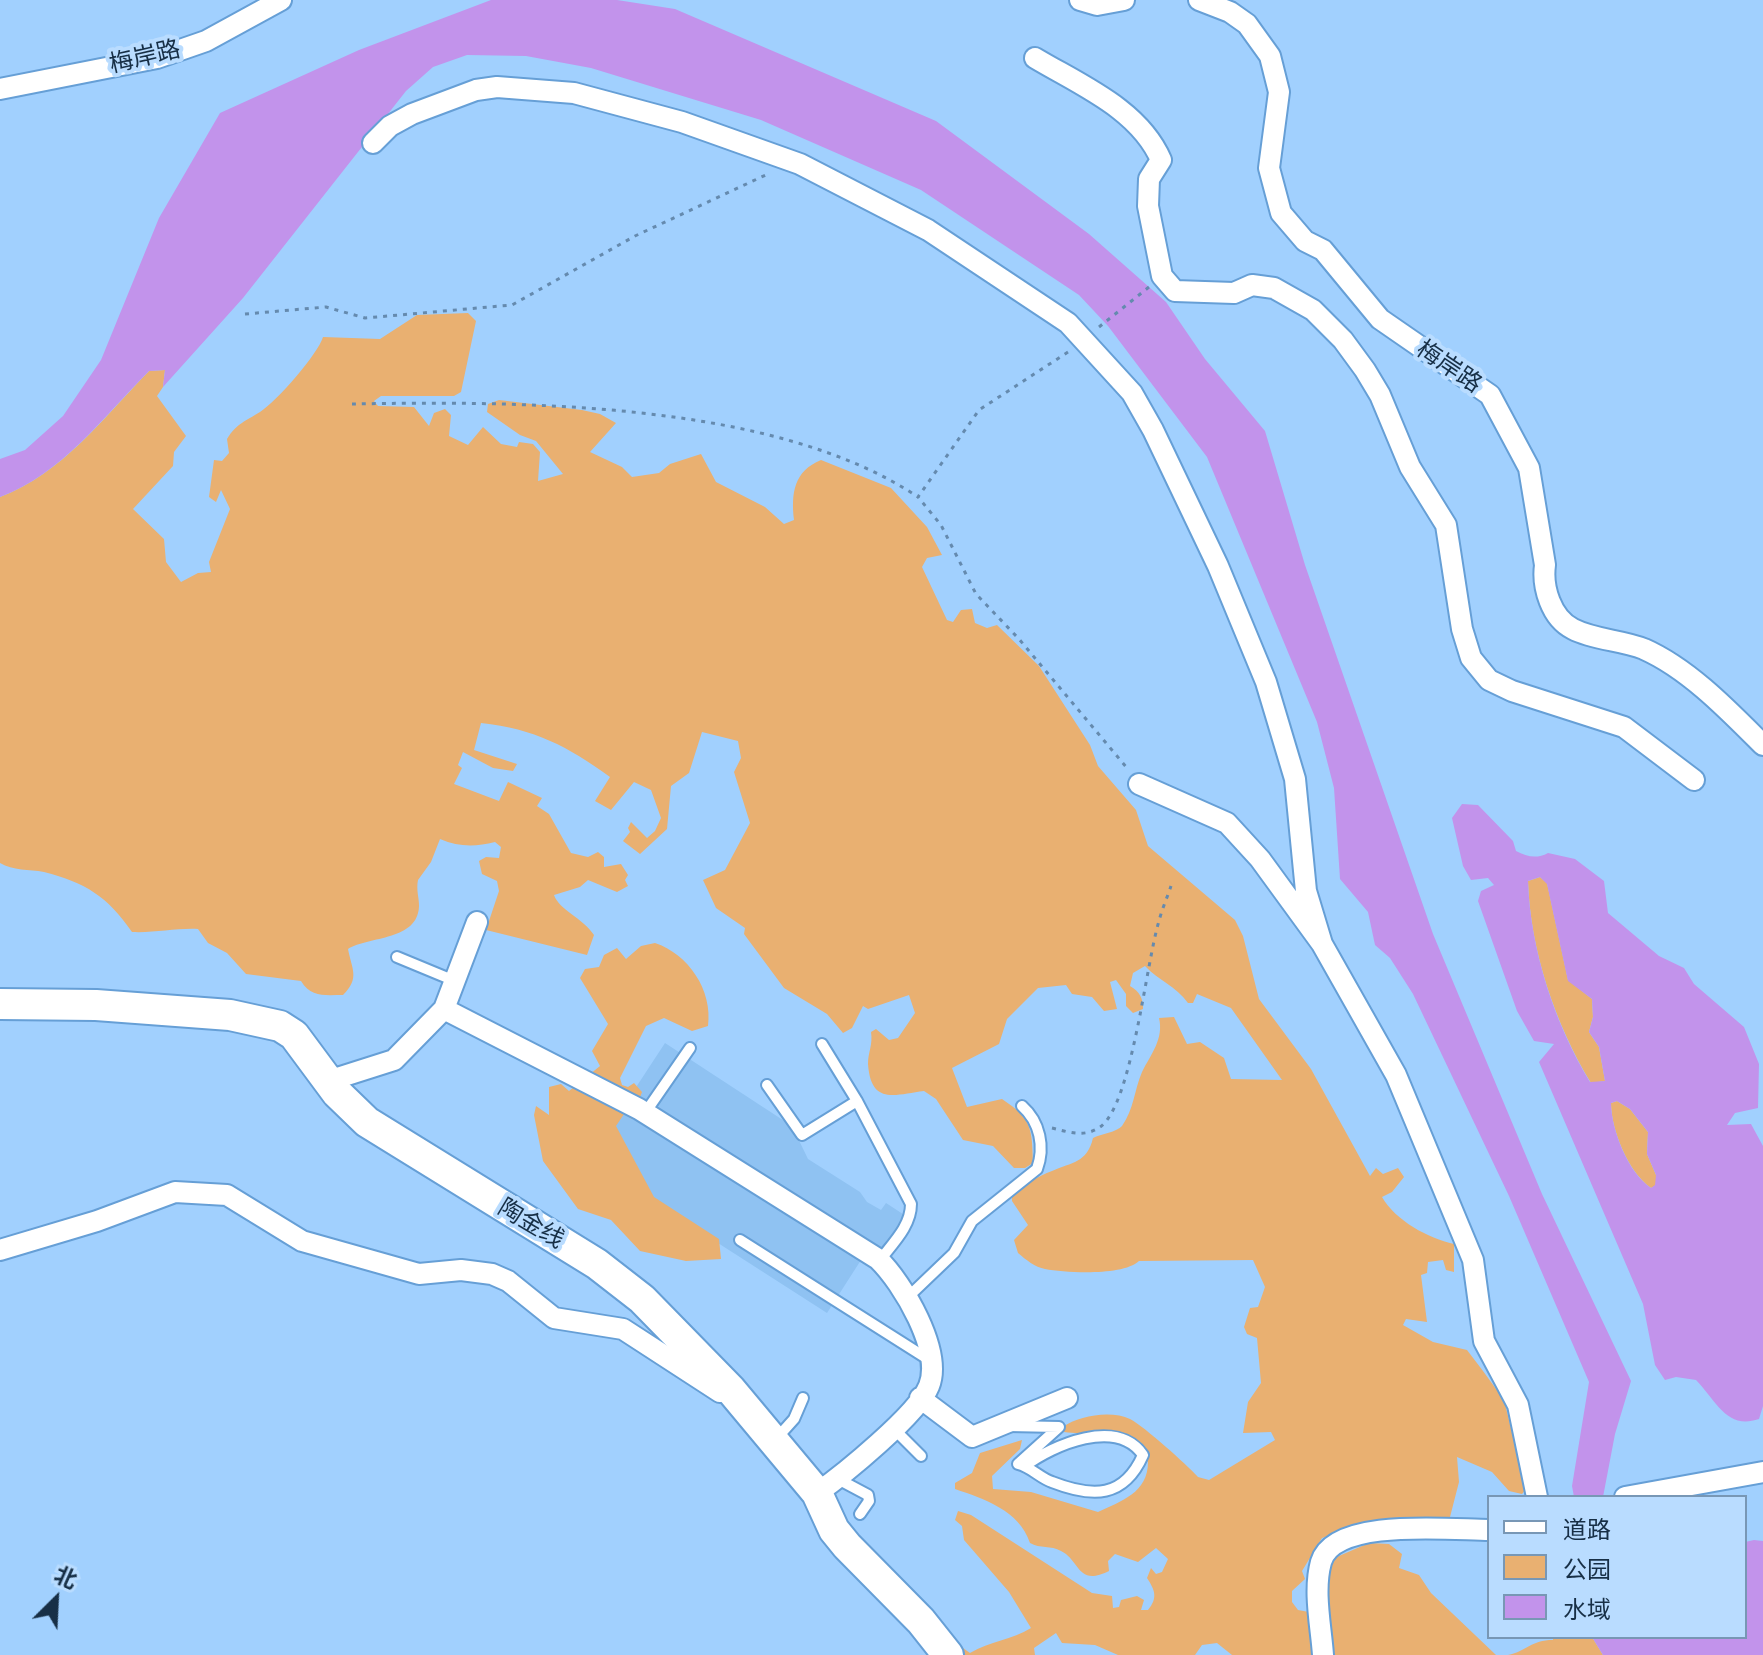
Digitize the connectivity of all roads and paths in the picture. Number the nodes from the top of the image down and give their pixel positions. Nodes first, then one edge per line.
1 (281, 0) edge
2 (1080, 0) edge
3 (1124, 0) edge
4 (1199, 0) edge
5 (1035, 58) dead end
6 (0, 89) edge
7 (373, 143) dead end
8 (800, 164) junction
9 (1162, 276) junction
10 (245, 314) dead end
11 (1085, 339) junction
12 (352, 404) dead end
13 (918, 497) junction
14 (1763, 745) edge
15 (1694, 780) dead end
16 (1139, 784) joint
17 (1171, 886) dead end
18 (477, 922) dead end
19 (1322, 944) junction
20 (397, 957) dead end
21 (455, 981) junction
22 (0, 1004) edge
23 (444, 1009) junction
24 (822, 1044) dead end
25 (690, 1048) dead end
26 (328, 1081) junction
27 (767, 1085) dead end
28 (857, 1101) junction
29 (1022, 1106) dead end
30 (645, 1113) junction
31 (1037, 1125) junction
32 (740, 1240) dead end
33 (0, 1250) edge
34 (880, 1260) junction
35 (908, 1297) junction
36 (931, 1361) junction
37 (803, 1398) dead end
38 (920, 1398) junction
39 (1067, 1398) dead end
40 (747, 1409) junction
41 (1003, 1425) junction
42 (893, 1428) junction
43 (774, 1440) junction
44 (921, 1456) dead end
45 (1025, 1466) junction
46 (1763, 1472) edge
47 (827, 1486) junction
48 (1537, 1495) edge
49 (1636, 1495) edge
50 (860, 1514) dead end
51 (1487, 1530) edge
52 (948, 1655) edge
53 (1323, 1655) edge

1 - 6 street, 梅岸路
2 - 3 street
4 - 14 street, 梅岸路
5 - 9 street
7 - 8 street
8 - 10 path
8 - 11 street
9 - 11 path
9 - 15 street
11 - 13 path
11 - 19 street
12 - 13 path
13 - 16 path
16 - 19 street
17 - 31 path
18 - 21 street
19 - 48 street
20 - 21 lane
21 - 23 street
22 - 26 street, 陶金线
23 - 26 street
23 - 30 street
24 - 28 lane
25 - 30 lane
26 - 40 street, 陶金线
27 - 28 lane
28 - 34 lane
29 - 31 lane
30 - 34 street
31 - 35 lane
32 - 36 lane
33 - 40 street
34 - 35 street
35 - 36 street
36 - 38 street
37 - 43 lane
38 - 41 street
38 - 42 street
39 - 41 street
40 - 43 street, 陶金线
41 - 45 lane
42 - 44 lane
42 - 47 street
43 - 47 street, 陶金线
45 - 45 lane
46 - 49 street
47 - 50 lane
47 - 52 street, 陶金线
51 - 53 street

